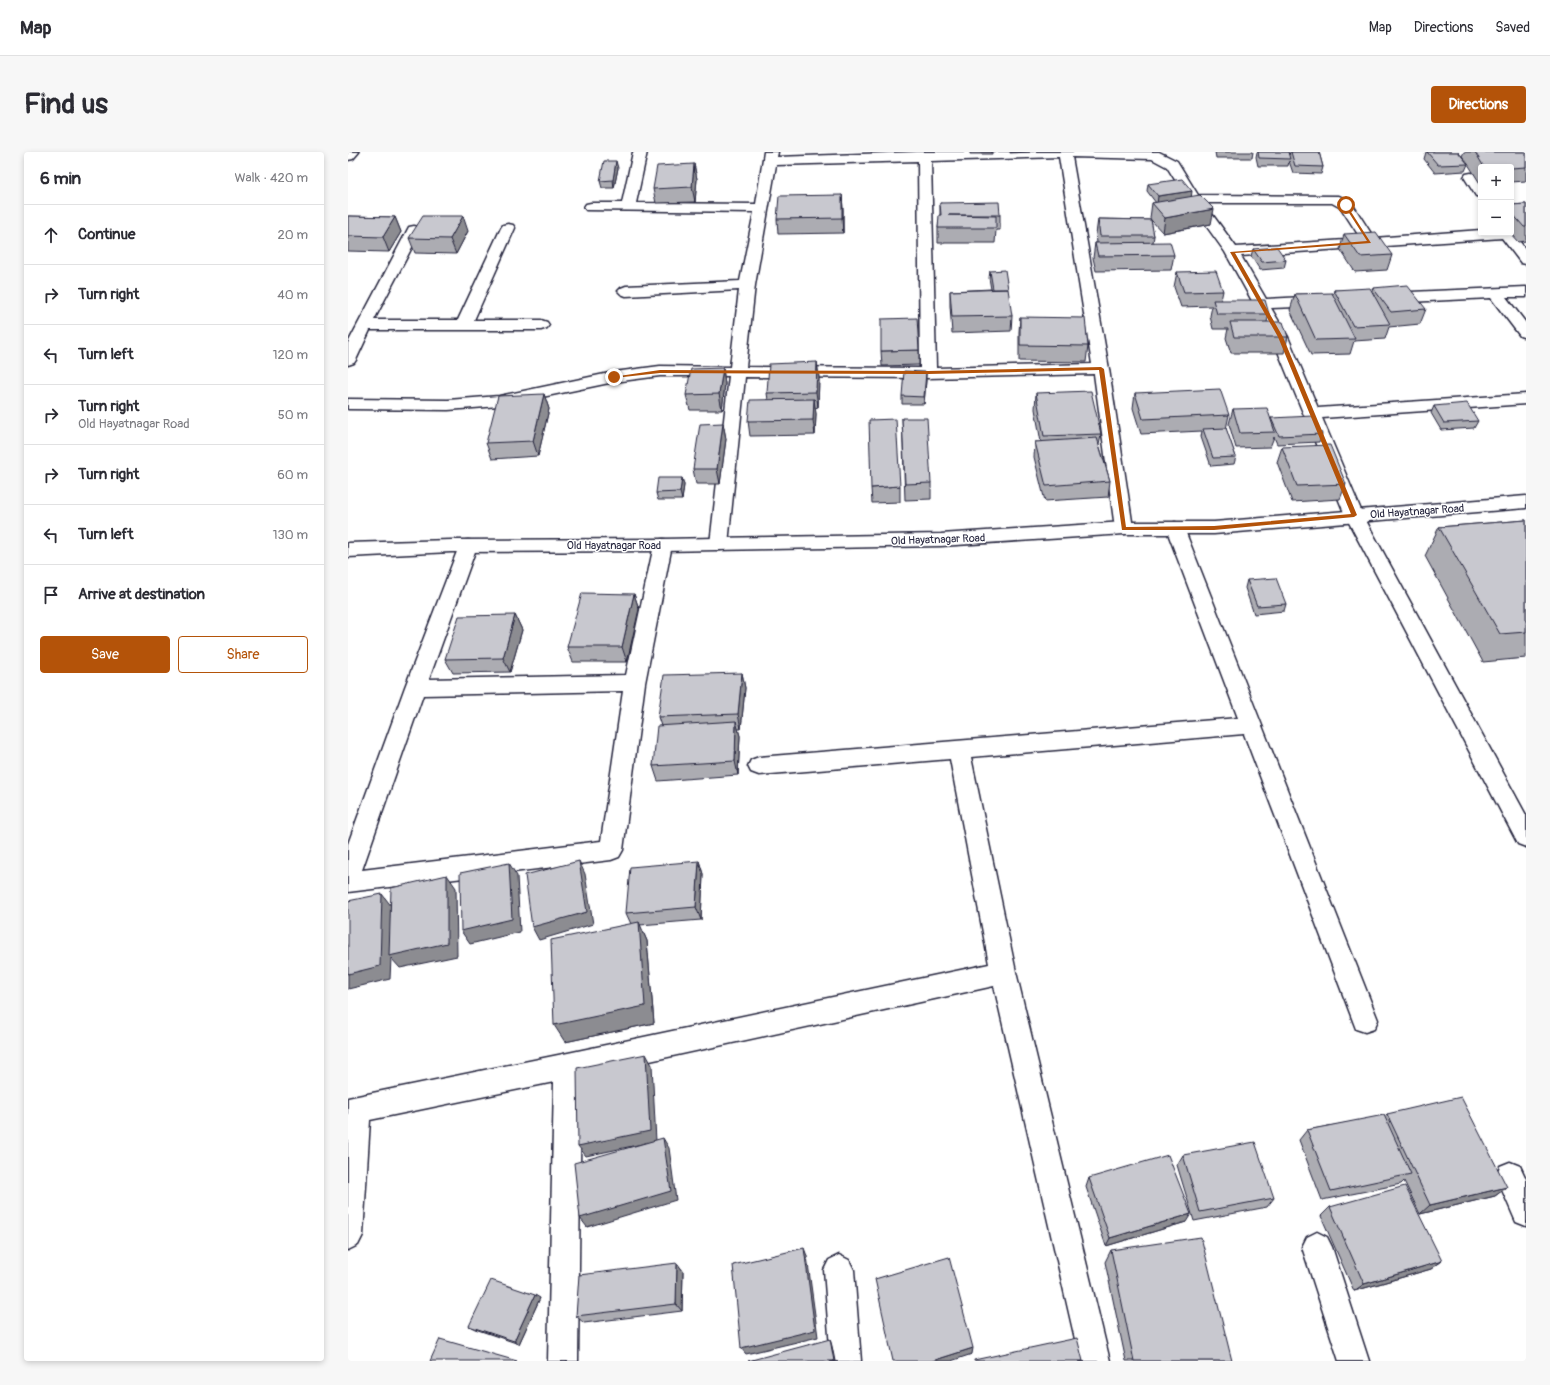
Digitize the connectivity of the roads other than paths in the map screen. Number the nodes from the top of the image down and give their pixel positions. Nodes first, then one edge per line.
1 (352, 152) edge
2 (640, 152) edge
3 (1065, 152) edge
4 (924, 154) edge
5 (348, 156) edge
6 (770, 156) edge
7 (1470, 176) dead end
8 (1478, 188) edge
9 (1194, 199) junction
10 (591, 207) dead end
11 (628, 207) junction
12 (762, 208) junction
13 (508, 228) dead end
14 (414, 230) edge
15 (1478, 235) edge
16 (1509, 236) edge
17 (1370, 242) junction
18 (1521, 246) edge
19 (1232, 252) junction
20 (1526, 260) edge
21 (747, 285) junction
22 (626, 291) dead end
23 (1526, 292) edge
24 (1495, 293) junction
25 (1371, 299) edge
26 (1340, 300) edge
27 (1262, 304) junction
28 (464, 324) junction
29 (364, 325) junction
30 (541, 325) dead end
31 (1526, 333) edge
32 (348, 360) edge
33 (1101, 369) junction
34 (738, 372) junction
35 (928, 373) junction
36 (1526, 399) edge
37 (348, 404) edge
38 (1313, 414) junction
39 (1526, 502) edge
40 (1354, 515) junction
41 (1124, 528) junction
42 (1175, 528) junction
43 (719, 544) junction
44 (663, 545) junction
45 (468, 546) junction
46 (348, 550) edge
47 (635, 683) junction
48 (415, 687) junction
49 (1250, 725) junction
50 (959, 750) junction
51 (760, 766) dead end
52 (1526, 837) edge
53 (348, 877) edge
54 (348, 882) edge
55 (1003, 972) junction
56 (1365, 1020) dead end
57 (568, 1066) junction
58 (352, 1111) edge
59 (1510, 1176) dead end
60 (1526, 1212) edge
61 (348, 1235) edge
62 (1317, 1247) dead end
63 (839, 1270) dead end
64 (563, 1361) edge
65 (846, 1361) edge
66 (1095, 1361) edge
67 (1354, 1361) edge

1 - 5 street
2 - 11 street
3 - 4 street
3 - 9 street
3 - 33 street
4 - 6 street
4 - 35 street
6 - 12 street
7 - 8 street
9 - 17 street
9 - 19 street
10 - 11 street
11 - 12 street
12 - 21 street
13 - 28 street
14 - 29 street
15 - 17 street
16 - 18 street
17 - 19 street
18 - 20 street
19 - 27 street
21 - 22 street
21 - 34 street
23 - 24 street
24 - 25 street
24 - 31 street
26 - 27 street
27 - 38 street
28 - 29 street
28 - 30 street
29 - 32 street
33 - 35 street
33 - 41 street
34 - 35 street
34 - 37 street
34 - 43 street
36 - 38 street
38 - 40 street
39 - 40 street, Old Hayatnagar Road
40 - 42 street, Old Hayatnagar Road
40 - 52 street
41 - 42 street, Old Hayatnagar Road
41 - 43 street, Old Hayatnagar Road
42 - 49 street
43 - 44 street, Old Hayatnagar Road
44 - 45 street, Old Hayatnagar Road
44 - 47 street
45 - 46 street, Old Hayatnagar Road
45 - 48 street
47 - 48 street
47 - 54 street
48 - 53 street
49 - 50 street
49 - 56 street
50 - 51 street
50 - 55 street
55 - 57 street
55 - 66 street
57 - 58 street
57 - 64 street
58 - 61 street
59 - 60 street
62 - 67 street
63 - 65 street

